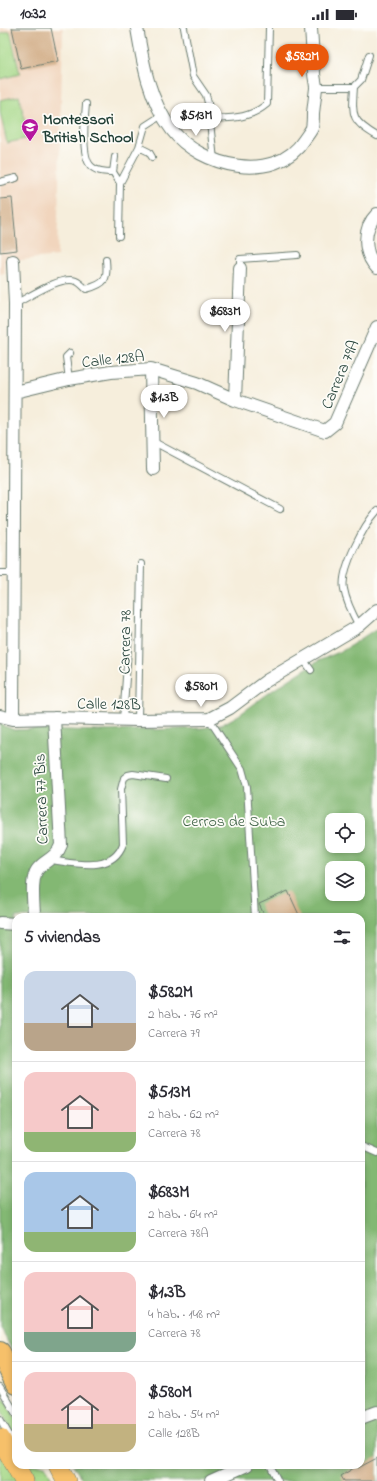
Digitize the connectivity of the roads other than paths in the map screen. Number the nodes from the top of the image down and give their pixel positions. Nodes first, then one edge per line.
1 (137, 28) edge
2 (184, 28) edge
3 (269, 28) edge
4 (311, 28) edge
5 (369, 55) dead end
6 (316, 87) junction
7 (354, 87) junction
8 (86, 104) dead end
9 (162, 115) junction
10 (210, 119) junction
11 (377, 136) edge
12 (139, 147) junction
13 (115, 157) dead end
14 (152, 157) dead end
15 (214, 160) junction
16 (114, 172) junction
17 (16, 178) dead end
18 (0, 182) edge
19 (120, 183) junction
20 (377, 214) edge
21 (119, 236) dead end
22 (297, 255) dead end
23 (106, 260) dead end
24 (13, 261) dead end
25 (240, 268) joint
26 (377, 268) edge
27 (15, 304) junction
28 (377, 327) edge
29 (70, 353) dead end
30 (151, 369) junction
31 (69, 379) junction
32 (15, 392) junction
33 (235, 400) junction
34 (325, 431) joint
35 (152, 441) junction
36 (153, 469) dead end
37 (280, 509) dead end
38 (377, 511) edge
39 (141, 564) dead end
40 (0, 573) edge
41 (14, 573) junction
42 (377, 610) edge
43 (359, 626) junction
44 (129, 635) dead end
45 (303, 659) junction
46 (311, 670) dead end
47 (0, 716) edge
48 (54, 718) junction
49 (13, 719) junction
50 (209, 719) junction
51 (123, 720) junction
52 (138, 720) junction
53 (166, 778) dead end
54 (50, 860) junction
55 (34, 913) edge
56 (256, 913) edge
57 (0, 923) edge
58 (12, 924) edge
59 (365, 1148) edge
60 (377, 1153) edge
61 (0, 1352) edge
62 (0, 1366) edge
63 (12, 1376) edge
64 (12, 1386) edge
65 (0, 1387) edge
66 (12, 1407) edge
67 (377, 1412) edge
68 (365, 1416) edge
69 (0, 1419) edge
70 (6, 1440) edge
71 (12, 1454) edge
72 (19, 1469) edge
73 (60, 1469) edge
74 (237, 1469) edge
75 (272, 1469) edge
76 (24, 1481) edge
77 (66, 1481) edge
78 (211, 1481) edge
79 (278, 1481) edge

1 - 9 street
2 - 10 lane
3 - 10 lane
4 - 6 street
5 - 7 lane
6 - 7 lane
6 - 15 street
7 - 11 lane
8 - 16 lane
9 - 12 lane
9 - 15 street
10 - 15 lane
12 - 14 lane
12 - 19 lane
13 - 16 lane
16 - 19 lane
17 - 18 lane
19 - 21 lane
20 - 26 street
22 - 25 lane
23 - 27 lane
24 - 27 street
25 - 33 street
27 - 32 street
28 - 34 street, Carrera 79A
29 - 31 lane
30 - 31 street, Calle 128A
30 - 33 street, Calle 128A
30 - 35 street
31 - 32 street, Calle 128A
32 - 41 street
33 - 34 street, Calle 128A
35 - 36 street
35 - 37 lane
38 - 43 lane
39 - 52 lane, Carrera 78
40 - 41 lane
41 - 49 street
42 - 43 street, Calle 128B
43 - 45 street, Calle 128B
44 - 51 lane
45 - 46 lane
45 - 50 street, Calle 128B
47 - 49 street, Calle 128B
48 - 49 street, Calle 128B
48 - 51 street, Calle 128B
48 - 54 street, Carrera 77 Bis
50 - 52 street, Calle 128B
50 - 56 lane
51 - 52 street, Calle 128B
53 - 54 lane
54 - 55 street, Carrera 77 Bis
57 - 58 street
59 - 60 lane
61 - 63 highway
62 - 64 main road
65 - 66 lane
67 - 68 street
69 - 70 lane
70 - 71 main road
72 - 76 main road
73 - 77 main road
74 - 78 street
75 - 79 lane

